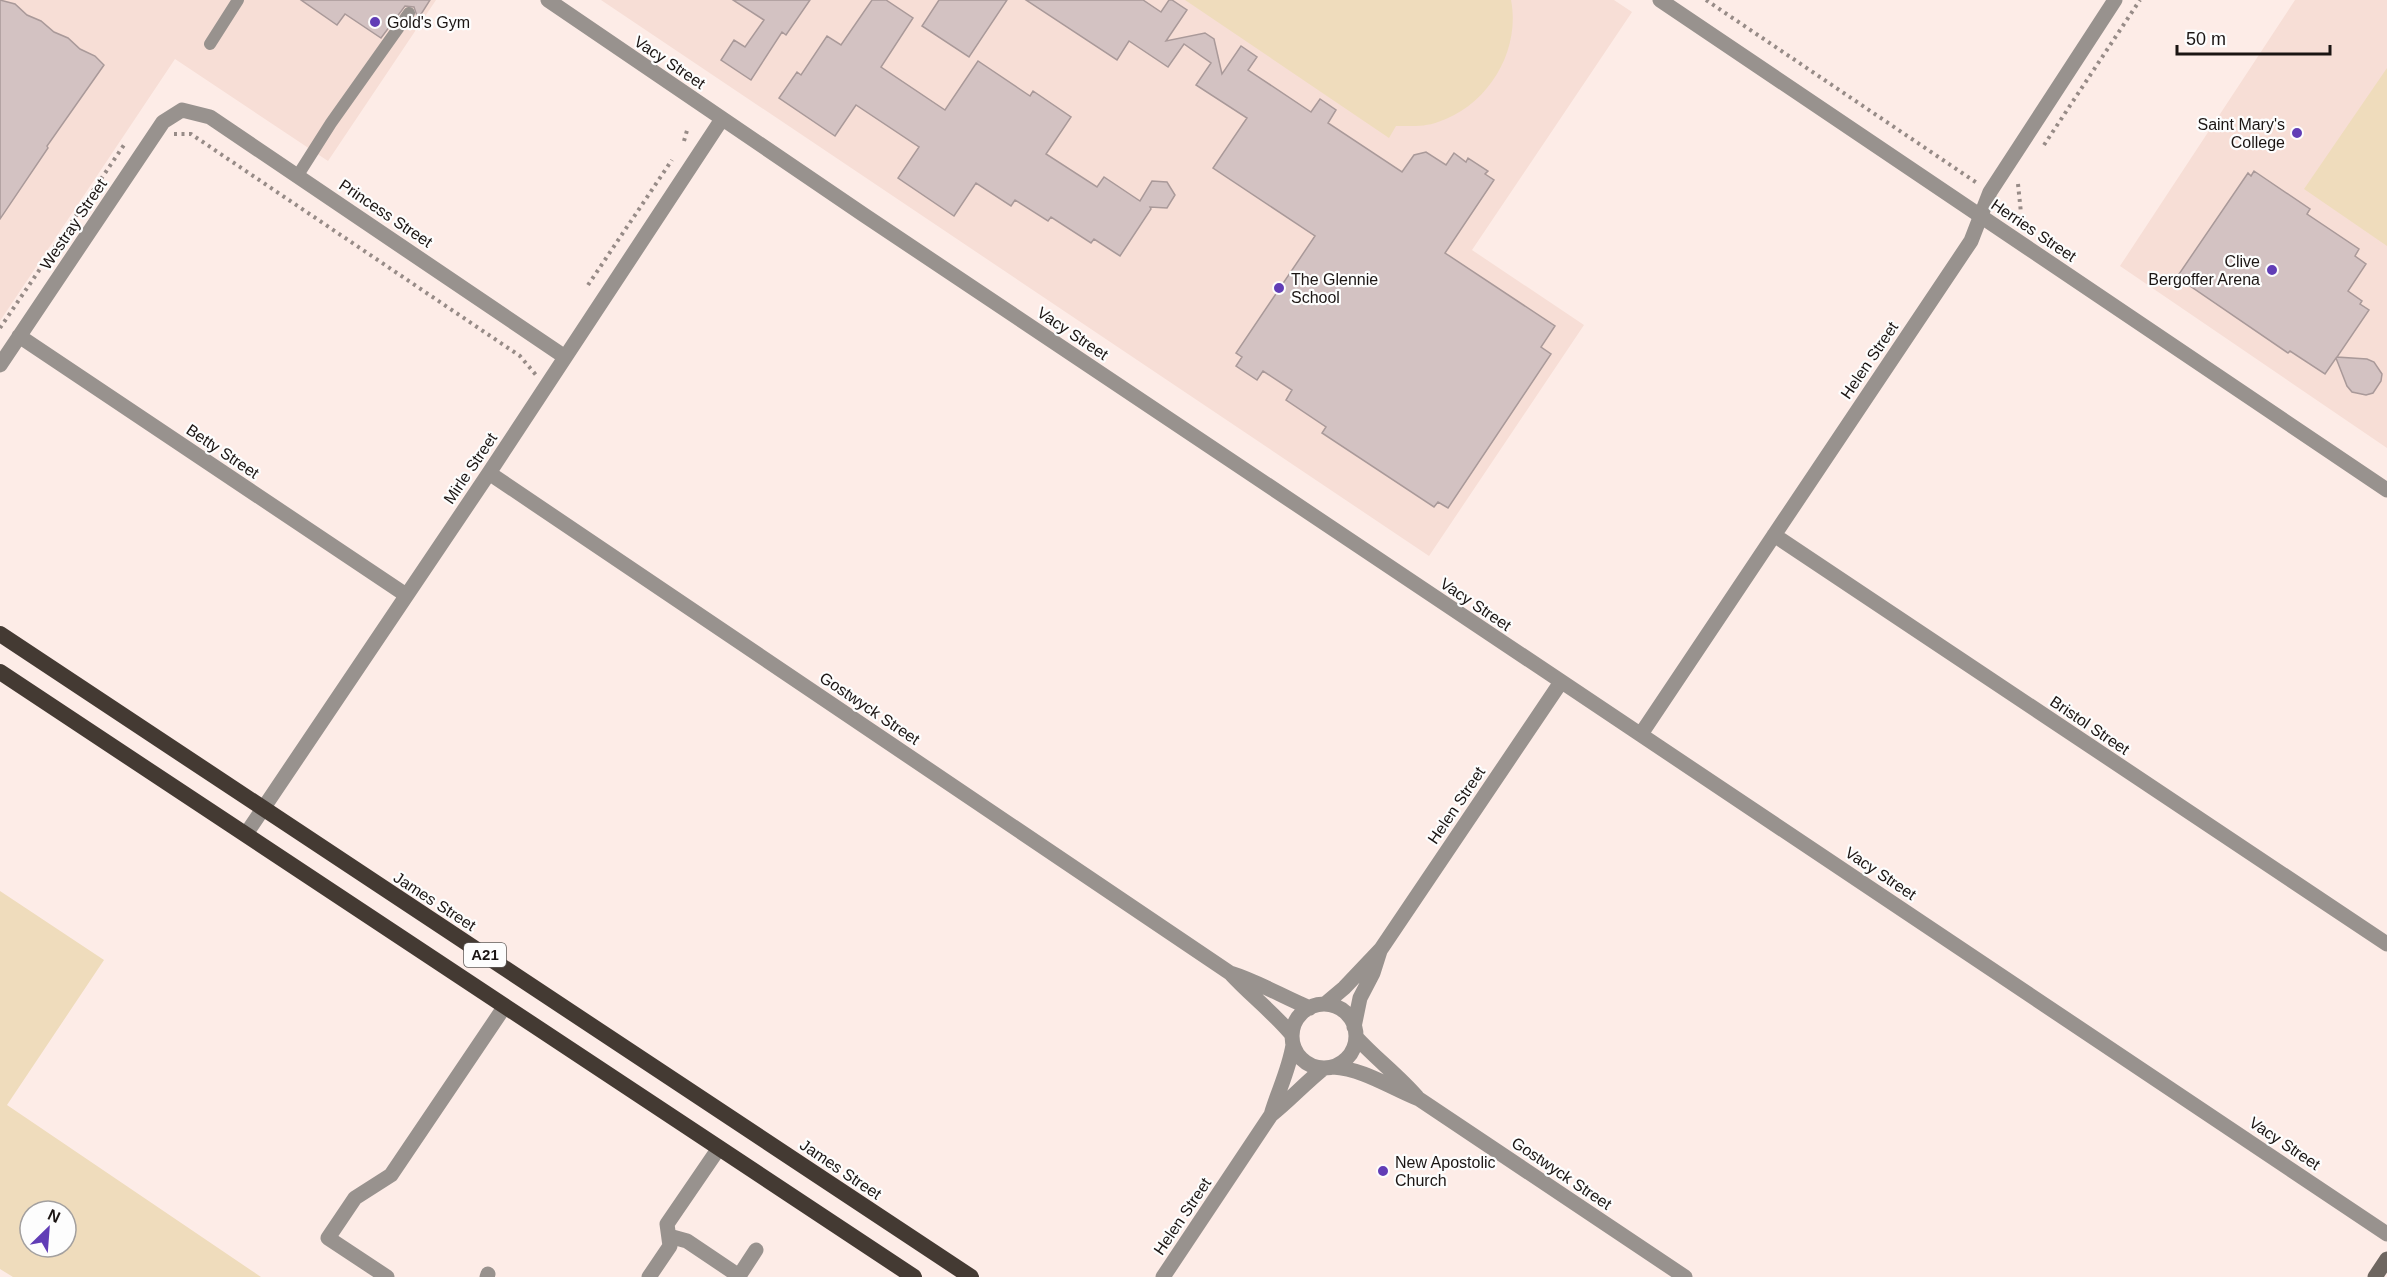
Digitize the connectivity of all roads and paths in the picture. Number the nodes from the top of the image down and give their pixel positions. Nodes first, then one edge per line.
1 (238, 0) edge
2 (548, 0) edge
3 (1660, 0) edge
4 (1706, 0) edge
5 (2115, 0) edge
6 (2140, 0) edge
7 (409, 12) dead end
8 (210, 44) dead end
9 (182, 110) joint
10 (722, 119) junction
11 (160, 127) junction
12 (688, 127) dead end
13 (129, 138) dead end
14 (2043, 147) dead end
15 (679, 148) dead end
16 (673, 158) dead end
17 (297, 175) junction
18 (2024, 176) dead end
19 (1990, 192) junction
20 (2021, 213) dead end
21 (1981, 216) junction
22 (588, 285) dead end
23 (0, 328) edge
24 (20, 336) junction
25 (565, 357) junction
26 (0, 365) edge
27 (548, 383) junction
28 (489, 473) junction
29 (2387, 490) edge
30 (1774, 536) junction
31 (406, 596) junction
32 (0, 634) edge
33 (0, 672) edge
34 (1561, 682) junction
35 (1641, 734) junction
36 (263, 809) junction
37 (246, 834) junction
38 (2387, 944) edge
39 (1381, 949) junction
40 (1230, 973) junction
41 (505, 1006) junction
42 (1318, 1006) junction
43 (1355, 1032) junction
44 (1293, 1040) junction
45 (1329, 1067) junction
46 (1419, 1099) junction
47 (1271, 1115) junction
48 (719, 1148) junction
49 (2387, 1234) edge
50 (669, 1236) junction
51 (756, 1250) dead end
52 (2387, 1259) edge
53 (387, 1277) edge
54 (649, 1277) edge
55 (914, 1277) edge
56 (971, 1277) edge
57 (1163, 1277) edge
58 (1685, 1277) edge
59 (2375, 1277) edge

1 - 8 lane
2 - 10 street, Vacy Street
3 - 21 street, Herries Street
4 - 19 path
5 - 19 street, Helen Street
6 - 14 path
7 - 17 lane
9 - 11 street, Westray Street
9 - 17 street, Princess Street
10 - 25 street, Mirle Street
10 - 34 street, Vacy Street
11 - 24 street, Westray Street
11 - 27 path
12 - 15 path
13 - 23 path
16 - 22 path
17 - 25 street, Princess Street
18 - 20 path
19 - 21 street, Helen Street
21 - 29 street, Herries Street
21 - 30 street, Helen Street
24 - 26 street, Westray Street
24 - 31 street, Betty Street
25 - 27 street, Mirle Street
27 - 28 street, Mirle Street
28 - 31 street, Mirle Street
28 - 40 street, Gostwyck Street
30 - 35 street, Helen Street
30 - 38 street, Bristol Street
31 - 36 street, Mirle Street
32 - 36 highway, James Street / A21
33 - 37 highway, A21
34 - 35 street, Vacy Street
34 - 39 street, Helen Street
35 - 49 street, Vacy Street
36 - 37 street, Mirle Street
36 - 56 highway, James Street / A21
37 - 41 highway, A21
39 - 42 street, Helen Street
39 - 43 street, Helen Street
40 - 42 street, Gostwyck Street
40 - 44 street, Gostwyck Street
41 - 48 highway, A21
41 - 53 street
42 - 43 street
42 - 44 street
43 - 45 street
43 - 46 street, Gostwyck Street
44 - 45 street
44 - 47 street, Helen Street
45 - 46 street, Gostwyck Street
45 - 47 street, Helen Street
46 - 58 street, Gostwyck Street
47 - 57 street, Helen Street
48 - 50 street
48 - 55 highway, A21
50 - 51 street
50 - 54 street
52 - 59 main road

